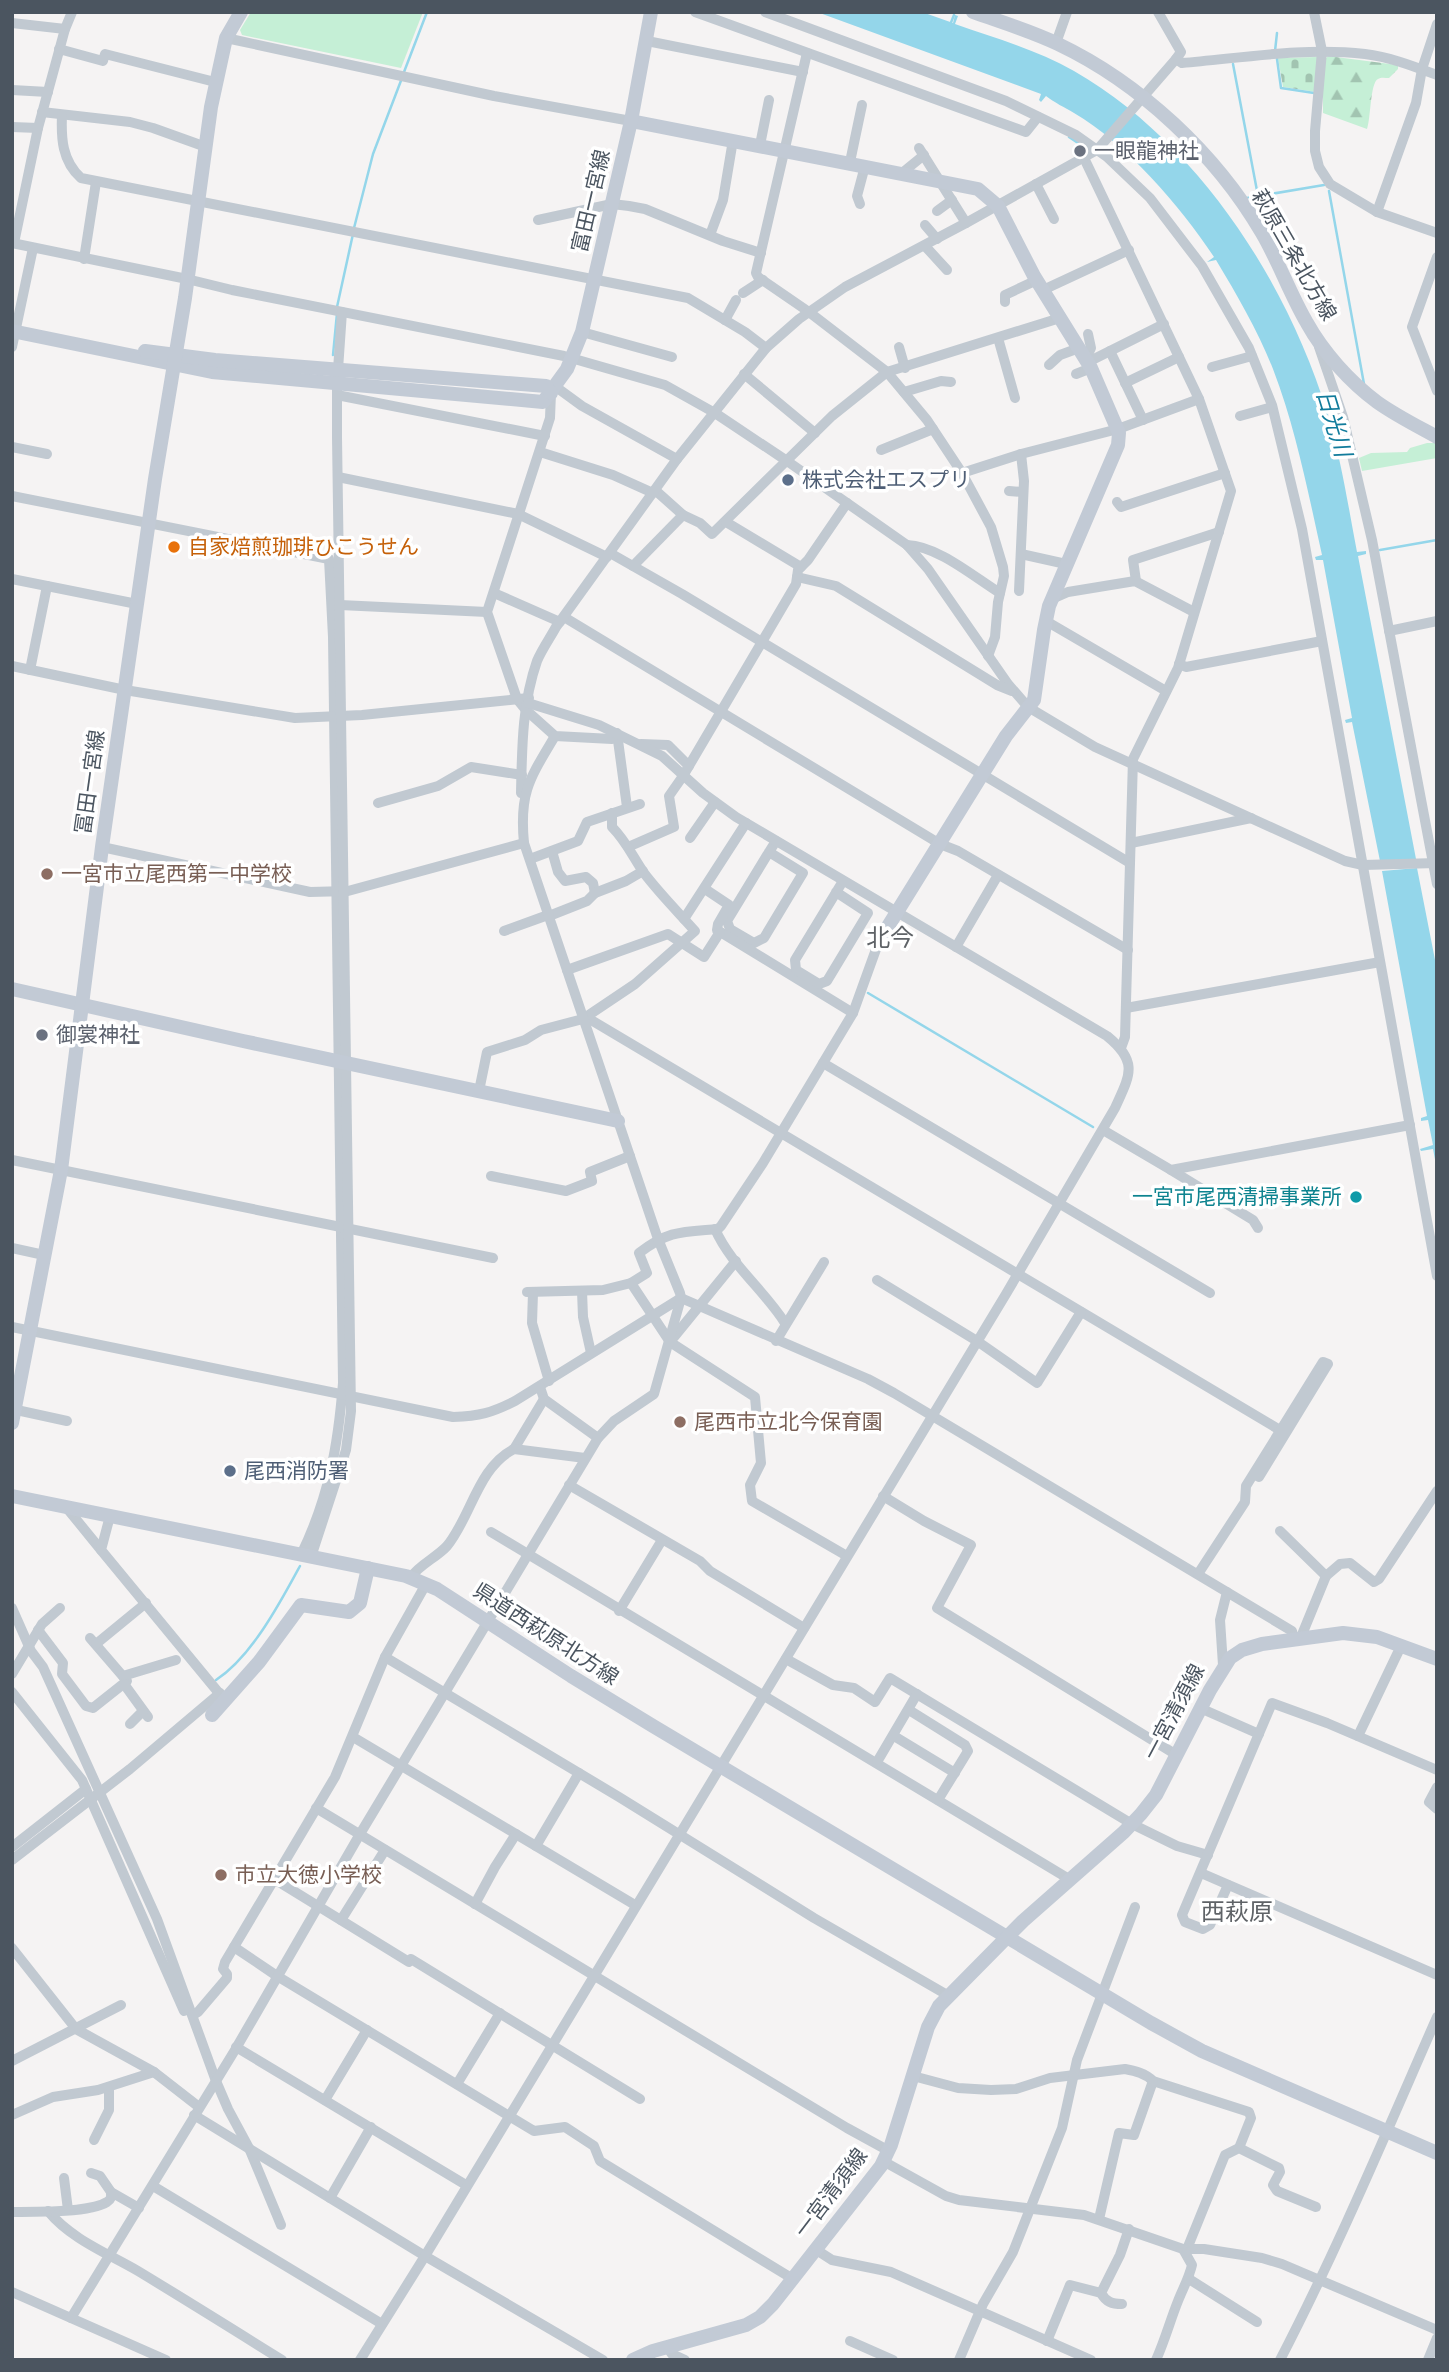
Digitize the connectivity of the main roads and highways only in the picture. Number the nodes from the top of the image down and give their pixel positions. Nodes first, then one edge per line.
1 (241, 12) edge
2 (650, 12) edge
3 (973, 12) edge
4 (631, 121) junction
5 (14, 327) edge
6 (174, 360) junction
7 (1437, 437) edge
8 (879, 941) road end
9 (12, 989) edge
10 (81, 1004) junction
11 (618, 1121) road end
12 (13, 1414) edge
13 (12, 1496) edge
14 (368, 1568) junction
15 (1437, 1659) edge
16 (212, 1715) dead end
17 (1007, 1937) junction
18 (1437, 2153) edge
19 (665, 2352) edge
20 (633, 2360) edge

1 - 6 main road, 冨田一宮線
2 - 4 main road, 富田一宮線
3 - 7 main road, 萩原三条北方線
4 - 6 main road, 富田一宮線
4 - 8 main road
5 - 6 main road
6 - 10 main road, 冨田一宮線
9 - 10 main road
10 - 11 main road
10 - 12 main road, 冨田一宮線
13 - 14 main road, 県道西萩原北方線
14 - 16 main road
14 - 17 main road, 県道西萩原北方線
15 - 17 main road, 一宮清須線
17 - 18 main road
17 - 19 main road, 一宮清須線
19 - 20 main road, 一宮清須線

